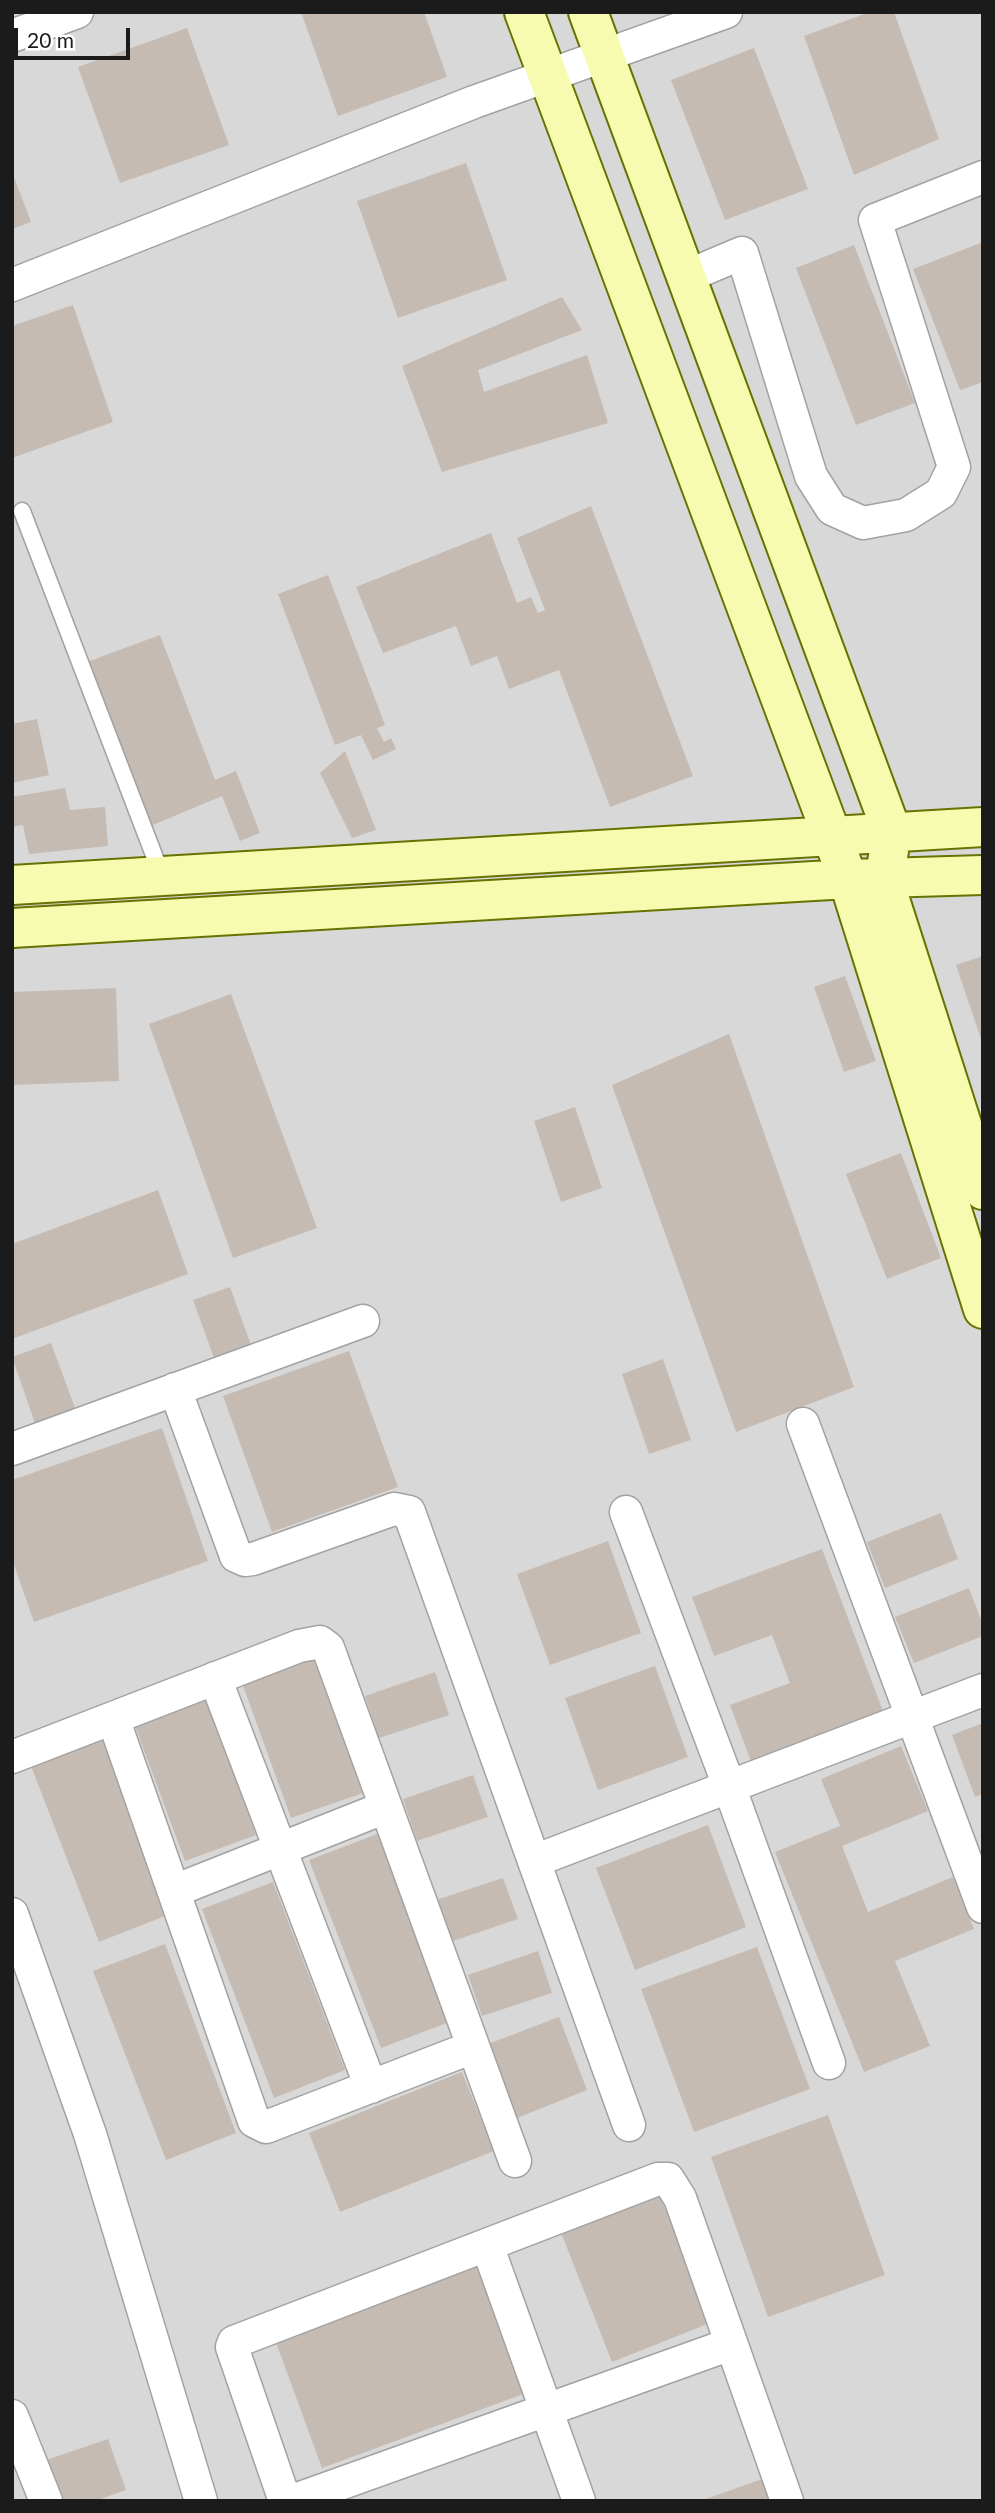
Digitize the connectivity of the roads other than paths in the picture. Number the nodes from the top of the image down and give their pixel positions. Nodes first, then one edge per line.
1 (77, 12) edge
2 (524, 12) edge
3 (588, 12) edge
4 (726, 12) edge
5 (12, 36) edge
6 (604, 54) junction
7 (548, 75) junction
8 (983, 177) edge
9 (685, 277) junction
10 (12, 285) edge
11 (22, 511) dead end
12 (983, 827) edge
13 (892, 832) junction
14 (831, 834) junction
15 (983, 875) edge
16 (162, 876) junction
17 (866, 880) junction
18 (12, 885) edge
19 (12, 928) edge
20 (983, 1190) edge
21 (983, 1309) edge
22 (363, 1321) dead end
23 (175, 1389) junction
24 (803, 1424) dead end
25 (12, 1449) edge
26 (626, 1512) dead end
27 (215, 1678) junction
28 (983, 1690) edge
29 (914, 1717) junction
30 (113, 1718) junction
31 (12, 1757) edge
32 (729, 1786) junction
33 (386, 1807) junction
34 (280, 1850) junction
35 (534, 1861) junction
36 (174, 1891) junction
37 (983, 1907) edge
38 (12, 1914) edge
39 (473, 2048) junction
40 (829, 2063) dead end
41 (371, 2087) junction
42 (629, 2125) dead end
43 (515, 2161) dead end
44 (486, 2245) junction
45 (731, 2344) junction
46 (547, 2410) junction
47 (12, 2416) edge
48 (46, 2501) edge
49 (201, 2501) edge
50 (285, 2501) edge
51 (292, 2501) edge
52 (579, 2501) edge
53 (787, 2501) edge

1 - 5 street
2 - 7 street
3 - 6 street
4 - 6 street
6 - 7 street
6 - 9 street
7 - 10 street
7 - 14 street
8 - 9 street
9 - 13 street
11 - 16 lane
12 - 13 street
13 - 14 street
13 - 17 street
14 - 16 street
14 - 17 street
15 - 17 street
16 - 18 street
17 - 19 street
17 - 20 street
17 - 21 street
22 - 23 street
23 - 25 street
23 - 35 street
24 - 29 street
26 - 32 street
27 - 30 street
27 - 33 street
27 - 34 street
28 - 29 street
29 - 32 street
29 - 37 street
30 - 31 street
30 - 36 street
32 - 35 street
32 - 40 street
33 - 34 street
33 - 39 street
34 - 36 street
34 - 41 street
35 - 42 street
36 - 41 street
38 - 49 street
39 - 41 street
39 - 43 street
44 - 45 street
44 - 46 street
44 - 50 street
45 - 46 street
45 - 53 street
46 - 51 street
46 - 52 street
47 - 48 street

